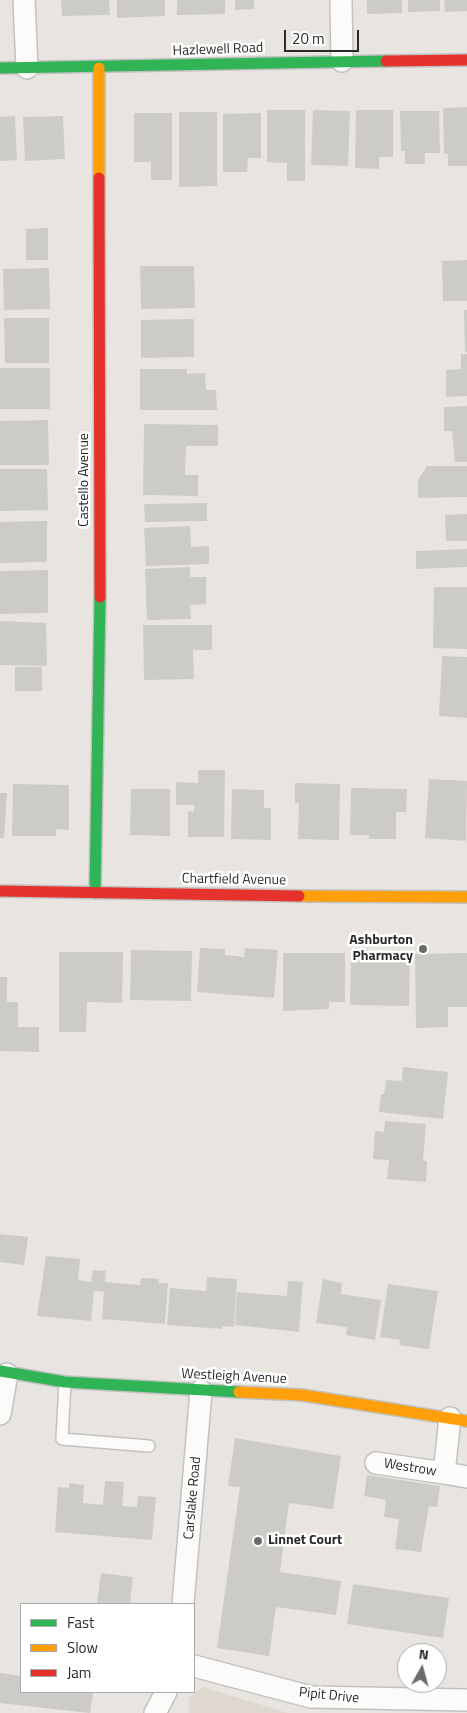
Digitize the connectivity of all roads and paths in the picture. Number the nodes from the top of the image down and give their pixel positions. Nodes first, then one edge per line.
1 (24, 0) edge
2 (340, 0) edge
3 (467, 60) edge
4 (342, 61) junction
5 (0, 68) edge
6 (27, 68) junction
7 (100, 68) junction
8 (0, 891) edge
9 (95, 893) junction
10 (467, 896) edge
11 (3, 1372) edge
12 (65, 1382) junction
13 (201, 1391) junction
14 (0, 1414) edge
15 (459, 1419) edge
16 (149, 1446) dead end
17 (376, 1463) dead end
18 (444, 1473) junction
19 (467, 1477) edge
20 (183, 1603) edge
21 (195, 1666) edge
22 (166, 1693) edge
23 (467, 1700) edge
24 (156, 1713) edge

1 - 6 street
2 - 4 street
3 - 4 street, Hazlewell Road
4 - 7 street, Hazlewell Road
5 - 6 street, Hazlewell Road
6 - 7 street, Hazlewell Road
7 - 9 street, Castello Avenue
8 - 9 street, Chartfield Avenue
9 - 10 street, Chartfield Avenue
11 - 12 street, Westleigh Avenue
11 - 14 street
12 - 13 street, Westleigh Avenue
12 - 16 lane
13 - 15 street, Westleigh Avenue
13 - 20 street, Carslake Road
15 - 18 street, Westrow
17 - 18 street, Westrow
18 - 19 street, Westrow
21 - 23 street, Pipit Drive
22 - 24 street

